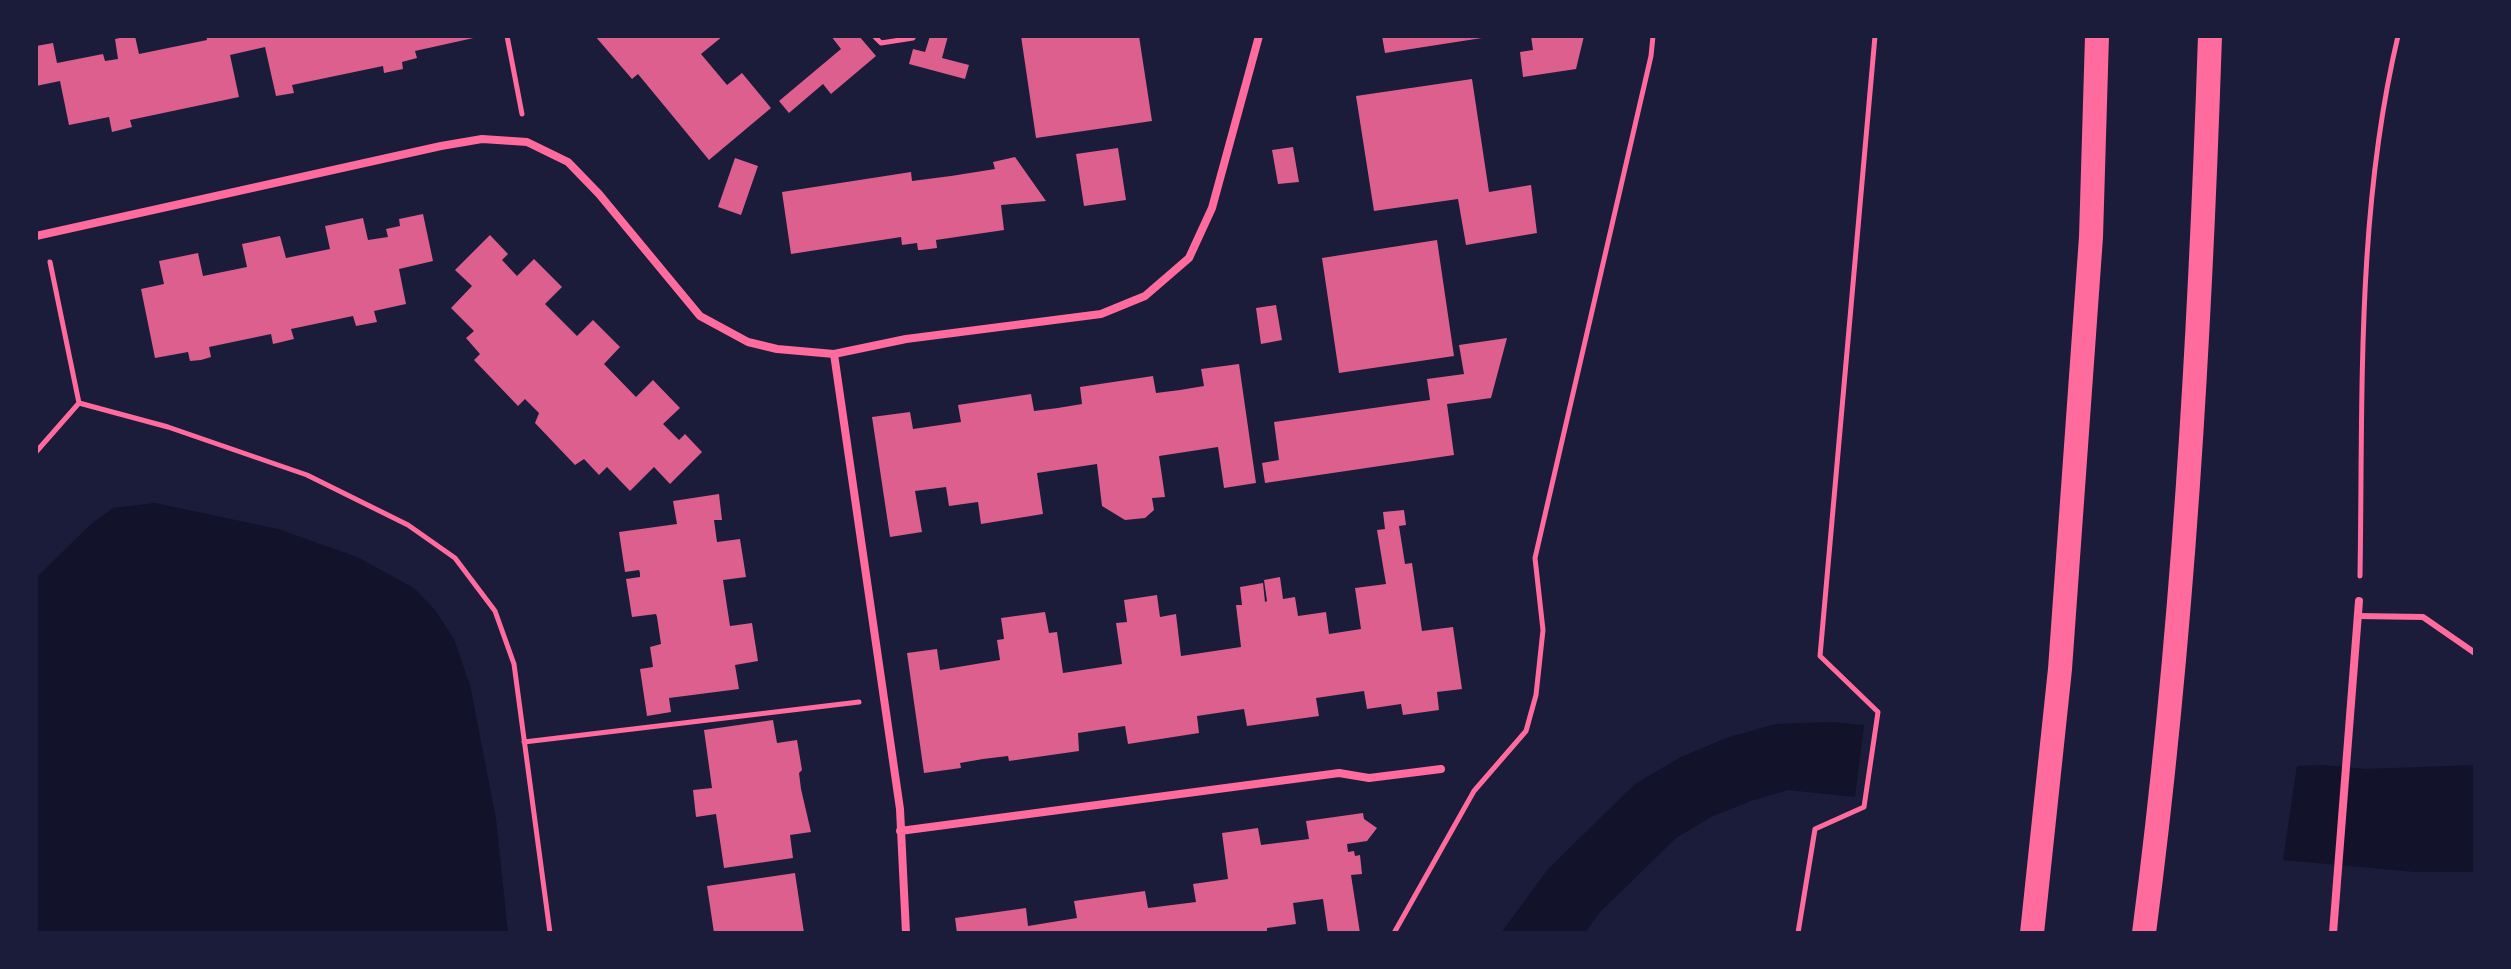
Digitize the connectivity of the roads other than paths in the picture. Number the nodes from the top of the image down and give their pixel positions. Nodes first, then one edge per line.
1 (1259, 36) edge
2 (2097, 36) edge
3 (2210, 36) edge
4 (40, 235) edge
5 (834, 354) junction
6 (2359, 601) road end
7 (2358, 616) junction
8 (2475, 653) edge
9 (1441, 769) dead end
10 (900, 831) junction
11 (906, 933) edge
12 (2032, 933) edge
13 (2144, 933) edge
14 (2333, 933) edge

1 - 5 street
2 - 12 highway
3 - 13 highway
4 - 5 street
5 - 10 street
6 - 7 street
7 - 8 lane
7 - 14 street
9 - 10 street
10 - 11 street

